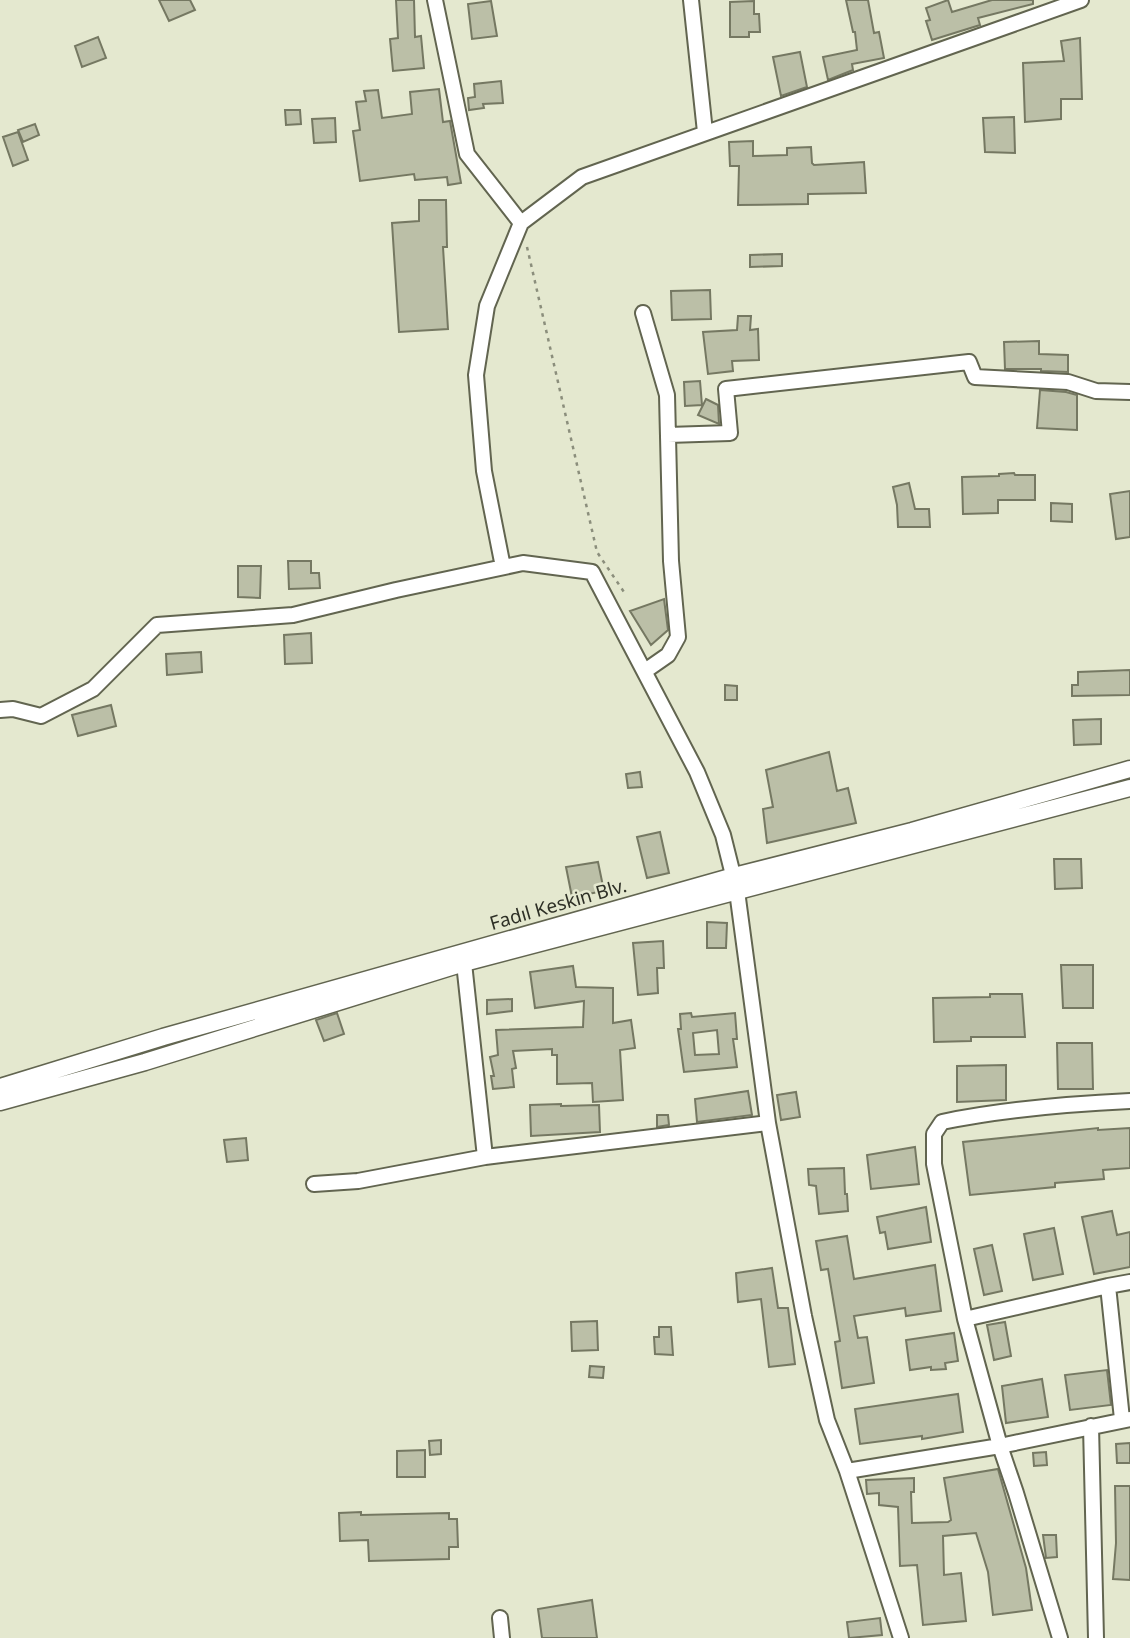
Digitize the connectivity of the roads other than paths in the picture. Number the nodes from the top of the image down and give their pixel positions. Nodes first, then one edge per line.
1 (435, 0) edge
2 (691, 0) edge
3 (1081, 0) edge
4 (705, 132) junction
5 (521, 223) junction
6 (643, 313) dead end
7 (1130, 392) edge
8 (668, 435) junction
9 (503, 567) junction
10 (645, 671) junction
11 (0, 710) edge
12 (1130, 769) edge
13 (1130, 788) edge
14 (736, 883) junction
15 (464, 964) junction
16 (0, 1087) edge
17 (1130, 1101) edge
18 (0, 1102) edge
19 (768, 1123) junction
20 (485, 1157) junction
21 (314, 1184) dead end
22 (1130, 1282) edge
23 (1108, 1286) junction
24 (965, 1319) junction
25 (1126, 1419) edge
26 (1091, 1426) junction
27 (1000, 1446) junction
28 (847, 1471) junction
29 (500, 1618) dead end
30 (502, 1638) edge
31 (901, 1638) edge
32 (1059, 1638) edge
33 (1096, 1638) edge

1 - 5 street
2 - 4 street
3 - 4 street
4 - 5 street
5 - 9 street
6 - 8 street
7 - 8 street
8 - 10 street
9 - 10 street
9 - 11 street
10 - 14 street
12 - 14 street, Fadıl Keskin Blv.
13 - 14 street, Fadıl Keskin Blv.
14 - 15 street, Fadıl Keskin Blv.
14 - 16 street, Fadıl Keskin Blv.
14 - 19 street
15 - 18 street, Fadıl Keskin Blv.
15 - 20 street
17 - 24 street
19 - 20 street
19 - 28 street
20 - 21 street
22 - 23 street
23 - 24 street
23 - 25 street
24 - 27 street
25 - 26 street
26 - 27 street
26 - 33 street
27 - 28 street
27 - 32 street
28 - 31 street
29 - 30 street

